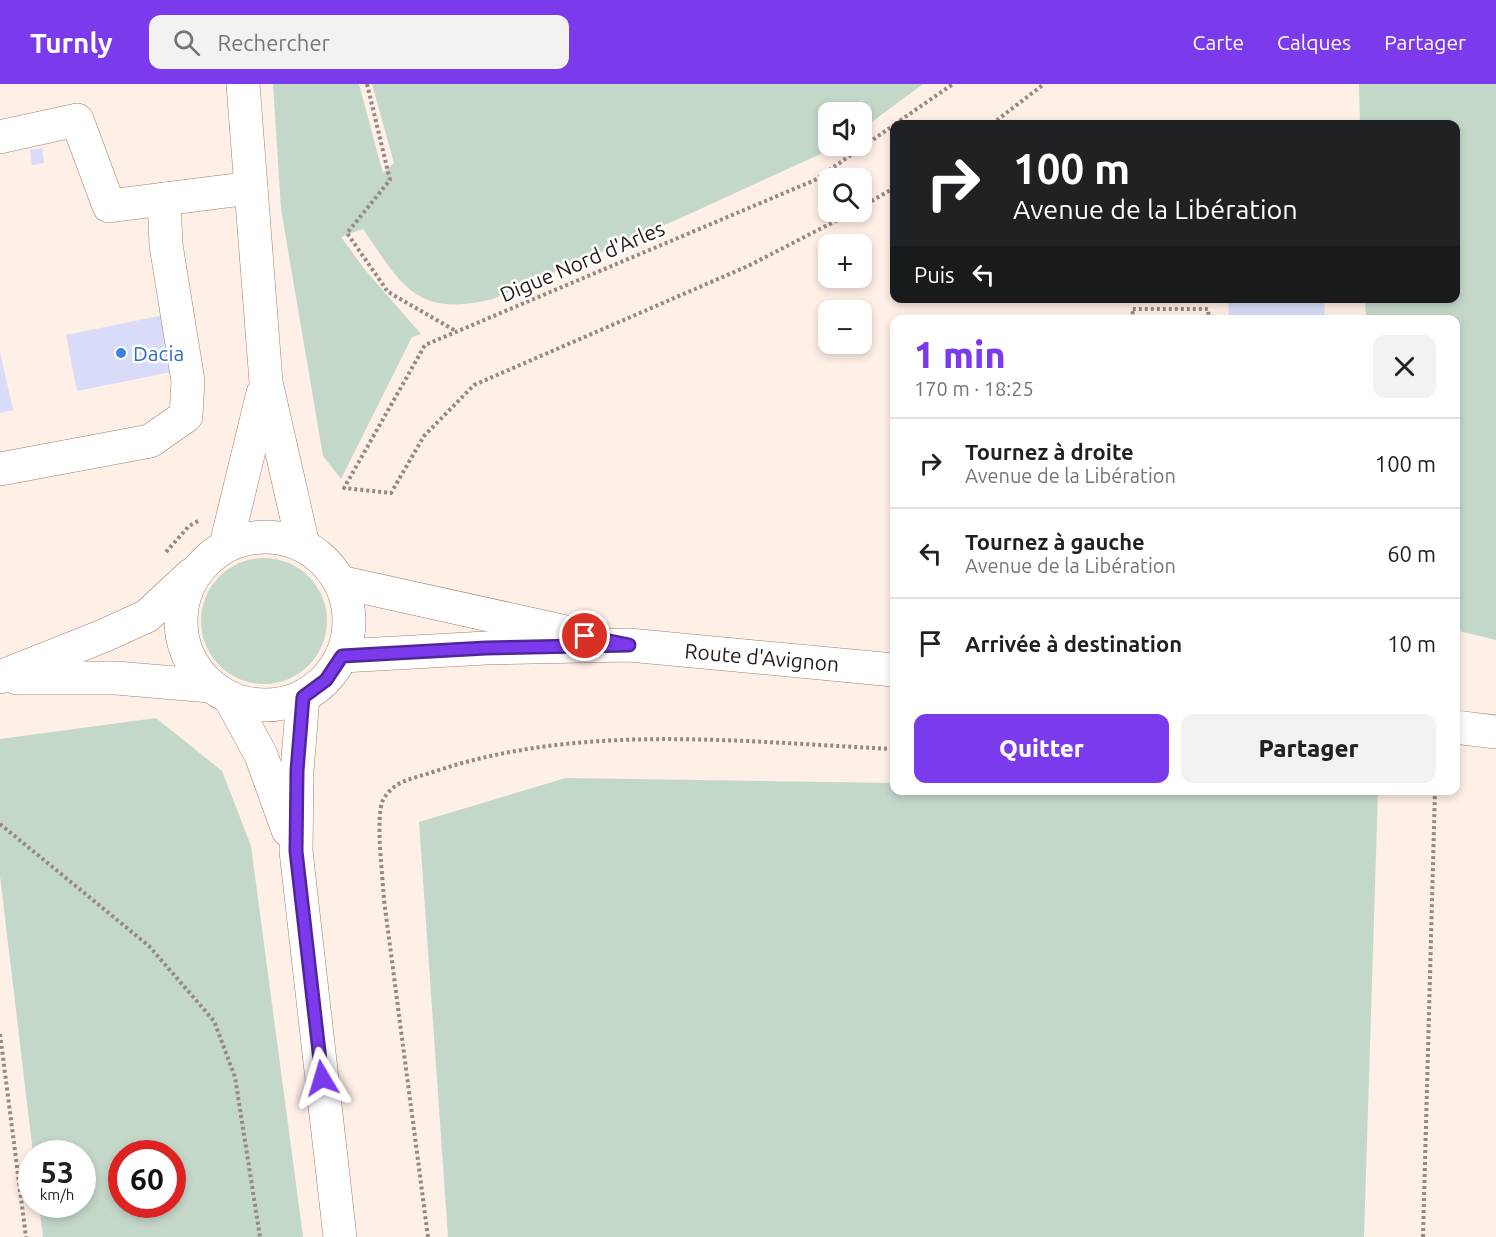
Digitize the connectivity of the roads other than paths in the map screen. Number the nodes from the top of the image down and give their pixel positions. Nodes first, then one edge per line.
1 (243, 84) edge
2 (0, 137) edge
3 (251, 189) junction
4 (164, 199) junction
5 (266, 382) junction
6 (0, 470) edge
7 (226, 545) junction
8 (303, 545) junction
9 (197, 570) junction
10 (340, 582) junction
11 (629, 645) junction
12 (342, 656) junction
13 (890, 670) edge
14 (0, 677) edge
15 (220, 692) junction
16 (303, 697) junction
17 (1460, 728) edge
18 (1496, 732) edge
19 (296, 851) junction
20 (340, 1237) edge

1 - 3 main road
2 - 4 main road
3 - 4 main road
3 - 5 main road
4 - 6 main road
5 - 7 main road
5 - 8 main road
7 - 8 main road
7 - 9 main road
8 - 10 main road
9 - 14 main road
9 - 15 main road
10 - 11 main road
10 - 12 main road
11 - 12 main road
11 - 13 main road, Route d'Avignon
12 - 16 main road
14 - 15 main road
15 - 16 main road
15 - 19 main road
16 - 19 main road
17 - 18 main road
19 - 20 main road

